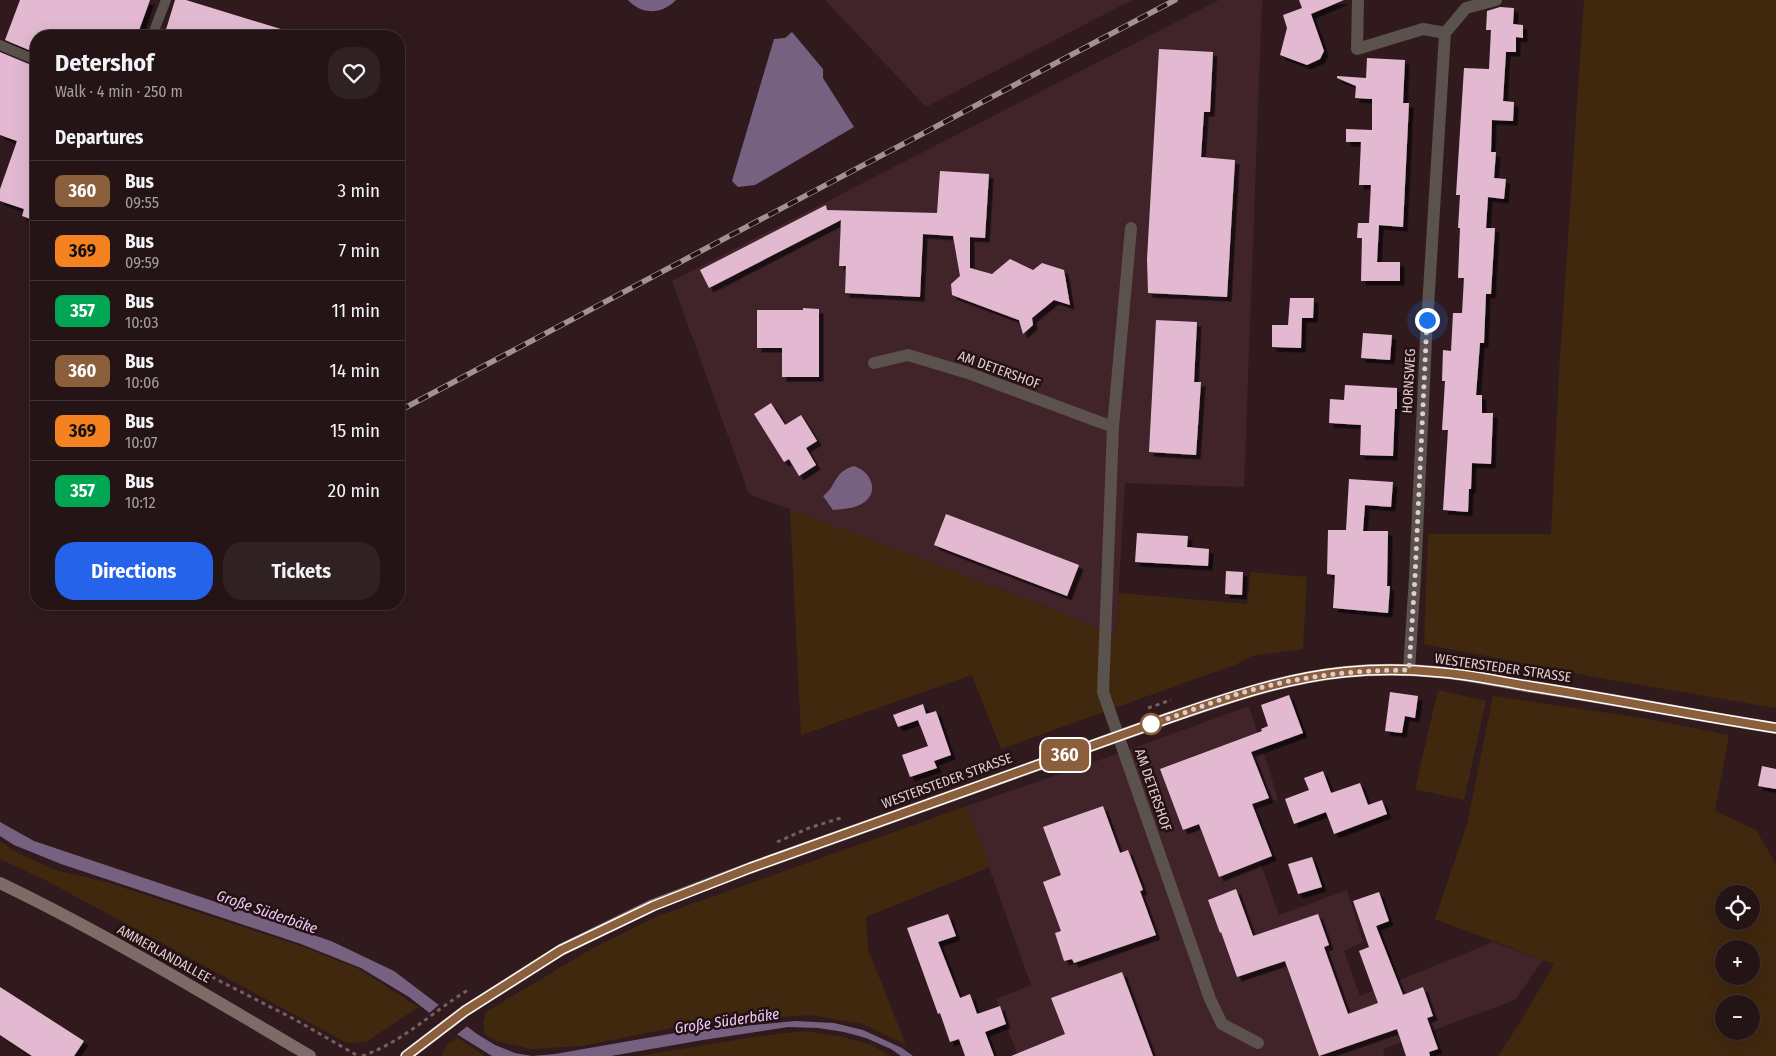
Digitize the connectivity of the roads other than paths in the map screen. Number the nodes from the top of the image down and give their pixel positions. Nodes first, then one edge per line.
1 (166, 0) edge
2 (1358, 0) edge
3 (1496, 0) edge
4 (154, 30) edge
5 (1445, 32) junction
6 (0, 45) edge
7 (30, 58) edge
8 (1131, 228) dead end
9 (874, 363) dead end
10 (1113, 427) junction
11 (1409, 670) junction
12 (1776, 728) edge
13 (1118, 737) junction
14 (0, 883) edge
15 (1258, 1043) dead end
16 (310, 1056) edge
17 (406, 1056) edge

1 - 4 lane
2 - 5 street
3 - 5 street
5 - 11 street, HORNSWEG
6 - 7 lane
8 - 10 street, AM DETERSHOF
9 - 10 street, AM DETERSHOF
10 - 13 street, AM DETERSHOF
11 - 12 main road, WESTERSTEDER STRASSE
11 - 13 main road, WESTERSTEDER STRASSE
13 - 15 street, AM DETERSHOF
13 - 17 main road, WESTERSTEDER STRASSE
14 - 16 main road, AMMERLANDALLEE

